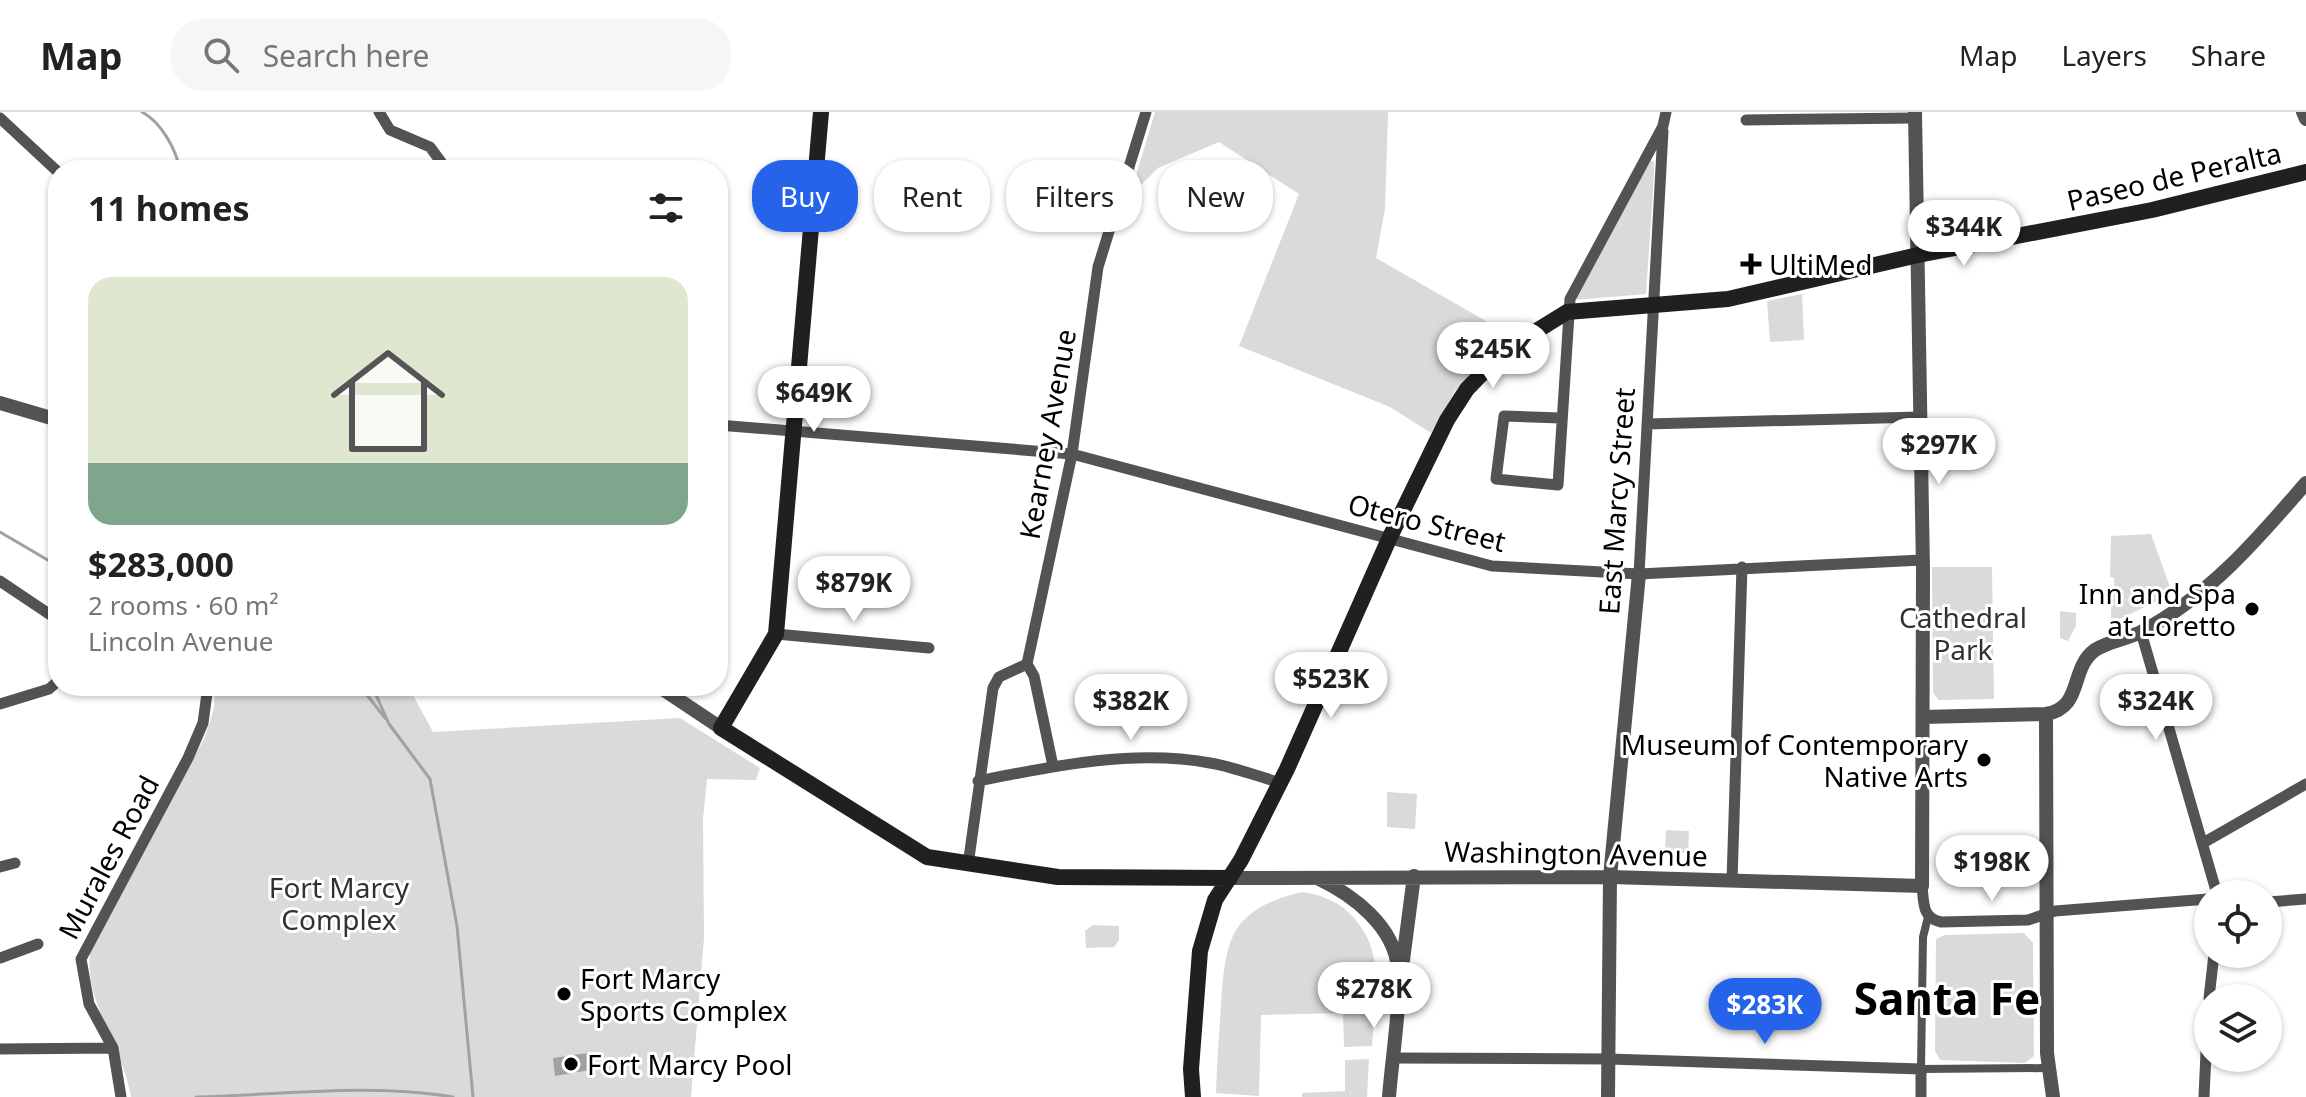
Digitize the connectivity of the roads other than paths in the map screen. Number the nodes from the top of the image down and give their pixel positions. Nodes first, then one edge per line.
1 (379, 112) edge
2 (821, 112) edge
3 (1146, 112) edge
4 (1666, 112) edge
5 (2303, 112) edge
6 (1915, 115) edge
7 (0, 118) edge
8 (2306, 119) edge
9 (1746, 120) dead end
10 (1663, 126) junction
11 (440, 160) edge
12 (48, 163) edge
13 (2306, 172) edge
14 (1918, 255) junction
15 (1653, 308) junction
16 (1567, 312) junction
17 (0, 403) edge
18 (48, 417) edge
19 (1919, 417) junction
20 (1561, 418) junction
21 (1647, 424) junction
22 (728, 426) edge
23 (794, 432) junction
24 (1072, 454) junction
25 (2306, 483) edge
26 (1389, 539) junction
27 (1922, 560) junction
28 (1742, 567) junction
29 (1639, 574) junction
30 (0, 581) edge
31 (48, 613) edge
32 (2141, 632) junction
33 (776, 634) junction
34 (929, 648) dead end
35 (1027, 664) junction
36 (48, 689) edge
37 (207, 696) edge
38 (673, 696) edge
39 (0, 704) edge
40 (2046, 714) junction
41 (1923, 717) junction
42 (721, 728) junction
43 (1053, 766) junction
44 (978, 781) junction
45 (1281, 783) junction
46 (2306, 784) edge
47 (2203, 843) junction
48 (15, 863) dead end
49 (968, 865) junction
50 (0, 867) edge
51 (1414, 876) junction
52 (1315, 877) junction
53 (1610, 877) junction
54 (1230, 878) junction
55 (2213, 880) edge
56 (1732, 881) junction
57 (1922, 886) junction
58 (2306, 899) edge
59 (2194, 900) edge
60 (2282, 901) edge
61 (2047, 915) junction
62 (1928, 917) junction
63 (38, 944) dead end
64 (0, 958) edge
65 (1398, 966) junction
66 (113, 1048) junction
67 (0, 1049) edge
68 (1392, 1058) junction
69 (1609, 1059) junction
70 (2049, 1068) junction
71 (1921, 1069) junction
72 (2205, 1072) edge
73 (121, 1097) edge
74 (1193, 1097) edge
75 (1389, 1097) edge
76 (1608, 1097) edge
77 (1921, 1097) edge
78 (2053, 1097) edge
79 (2204, 1097) edge

1 - 11 street
2 - 23 main road
3 - 24 street, Kearney Avenue
4 - 10 street
5 - 8 street
6 - 9 street
6 - 14 street
7 - 12 street
10 - 15 street, East Marcy Street
10 - 16 street
13 - 14 main road, Paseo de Peralta
14 - 15 main road, Paseo de Peralta
14 - 19 street
15 - 16 main road, Paseo de Peralta
15 - 21 street, East Marcy Street
16 - 20 street
16 - 26 main road, Paseo de Peralta
17 - 18 street
19 - 21 street
19 - 27 street
20 - 20 street
21 - 29 street, East Marcy Street
22 - 23 street, Otero Street
23 - 24 street, Otero Street
23 - 33 main road
24 - 26 street, Otero Street
24 - 35 street, Kearney Avenue
25 - 32 street
26 - 29 street, Otero Street
26 - 45 main road, Paseo de Peralta
27 - 28 street, Otero Street
27 - 41 street
28 - 29 street, Otero Street
28 - 56 street
29 - 53 street, East Marcy Street
30 - 31 street
32 - 40 street
32 - 47 street
33 - 34 street
33 - 42 main road
35 - 43 street
35 - 44 street
36 - 39 street
37 - 66 street, Murales Road
38 - 42 street
40 - 41 street
40 - 61 street
41 - 57 street
42 - 49 main road
43 - 44 street
43 - 45 street
44 - 49 street
45 - 54 main road, Paseo de Peralta
46 - 47 street
47 - 55 street
48 - 50 street
49 - 54 main road
51 - 52 street, Washington Avenue
51 - 53 street, Washington Avenue
51 - 65 street
52 - 54 street, Washington Avenue
52 - 65 street
53 - 56 street, Washington Avenue
53 - 69 street, East Marcy Street
54 - 74 main road, Paseo de Peralta
56 - 57 street, Washington Avenue
57 - 62 street
58 - 60 street
59 - 61 street
61 - 62 street
61 - 70 street
62 - 71 street
63 - 64 street
65 - 68 street
66 - 67 street
66 - 73 street, Murales Road
68 - 69 street
68 - 75 street
69 - 71 street
69 - 76 street, East Marcy Street
70 - 71 street
70 - 78 street
71 - 77 street
72 - 79 street

